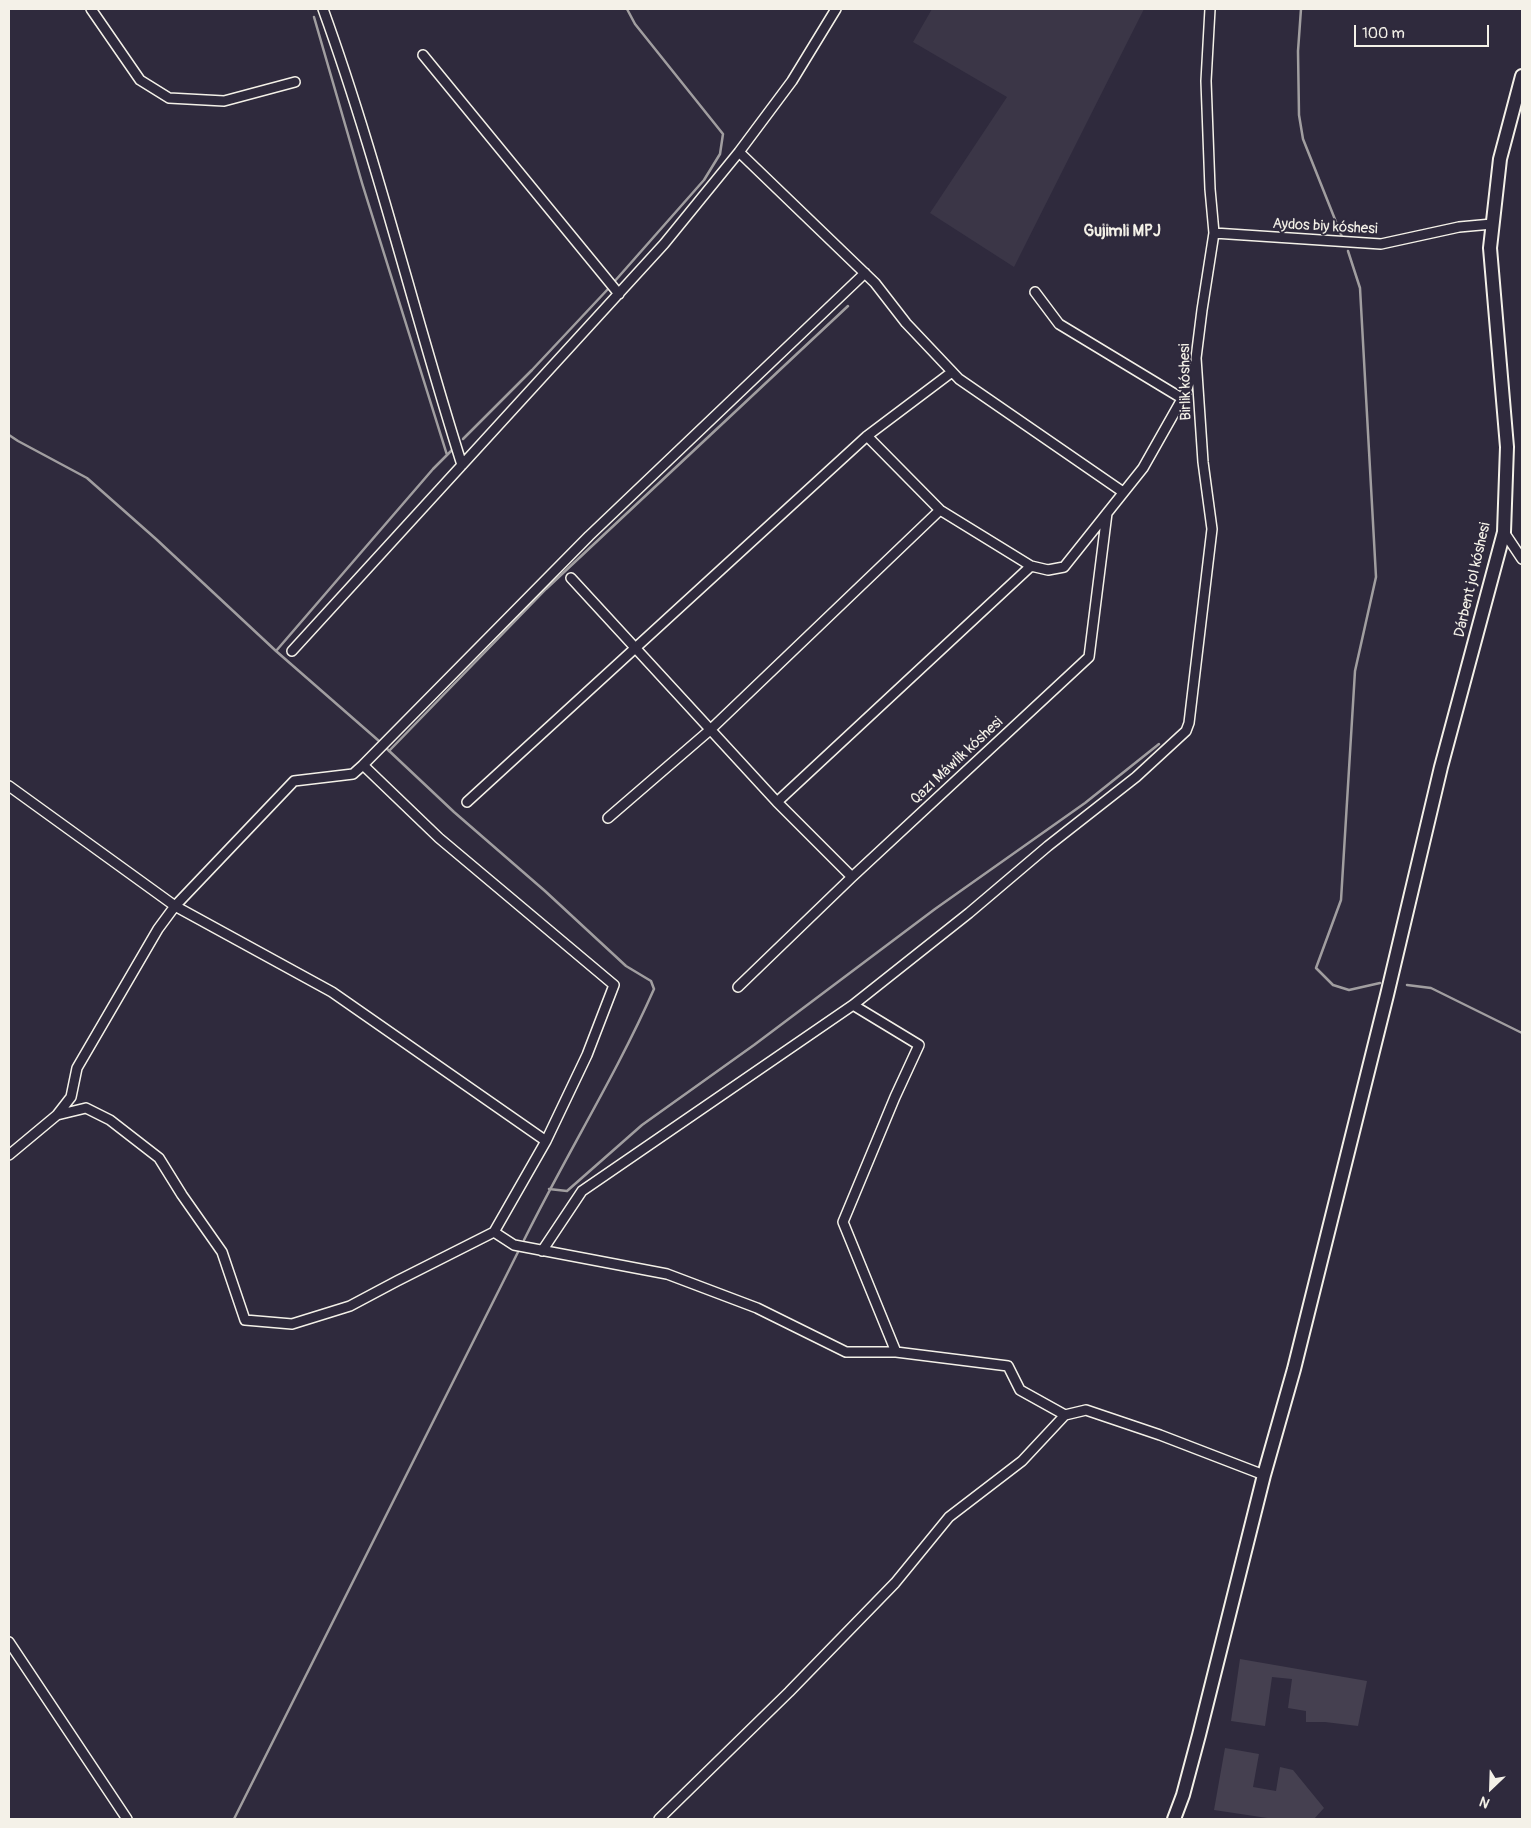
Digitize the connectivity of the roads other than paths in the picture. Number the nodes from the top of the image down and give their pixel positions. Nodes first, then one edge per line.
1 (91, 9) edge
2 (323, 9) edge
3 (836, 9) edge
4 (1210, 9) edge
5 (423, 55) dead end
6 (1522, 76) edge
7 (295, 82) dead end
8 (738, 152) junction
9 (1492, 224) junction
10 (1214, 233) junction
11 (865, 273) junction
12 (1035, 292) dead end
13 (619, 294) junction
14 (1196, 358) junction
15 (952, 372) junction
16 (1182, 399) junction
17 (867, 436) junction
18 (462, 465) junction
19 (1123, 492) junction
20 (940, 510) junction
21 (1107, 512) junction
22 (1504, 532) junction
23 (1522, 559) edge
24 (1031, 566) junction
25 (571, 578) dead end
26 (635, 649) junction
27 (292, 651) dead end
28 (710, 730) junction
29 (363, 765) junction
30 (9, 786) edge
31 (467, 802) dead end
32 (777, 802) junction
33 (608, 818) dead end
34 (852, 877) junction
35 (175, 906) junction
36 (738, 987) dead end
37 (853, 1005) junction
38 (57, 1115) junction
39 (546, 1141) junction
40 (9, 1155) edge
41 (494, 1232) junction
42 (542, 1251) junction
43 (896, 1352) junction
44 (1065, 1415) junction
45 (1264, 1475) junction
46 (9, 1642) edge
47 (127, 1819) edge
48 (659, 1819) edge
49 (1174, 1819) edge

1 - 7 street
2 - 18 street
3 - 8 street
4 - 10 street, Birlik kóshesi
5 - 13 street
6 - 9 main road, Dárbent jol kóshesi
8 - 11 street
8 - 13 street
9 - 10 street, Aydos biy kóshesi
9 - 22 main road, Dárbent jol kóshesi
10 - 14 street, Birlik kóshesi
11 - 15 street
11 - 29 street
12 - 16 street
13 - 18 street
14 - 16 street
14 - 37 street, Birlik kóshesi
15 - 17 street
15 - 19 street
16 - 19 street
17 - 20 street
17 - 26 street
18 - 27 street
19 - 21 street
20 - 24 street
20 - 28 street
21 - 24 street
21 - 34 street, Qazı Máwlik kóshesi
22 - 23 street
22 - 45 main road, Dárbent jol kóshesi
24 - 32 street
25 - 26 street
26 - 28 street
26 - 31 street
28 - 32 street
28 - 33 street
29 - 35 street
29 - 39 street
30 - 35 street
32 - 34 street
34 - 36 street, Qazı Máwlik kóshesi
35 - 38 street
35 - 39 street
37 - 42 street
37 - 43 street
38 - 40 street
38 - 41 street
39 - 41 street
41 - 42 street
42 - 43 street
43 - 44 street
44 - 45 street
44 - 48 street
45 - 49 main road, Dárbent jol kóshesi
46 - 47 street

